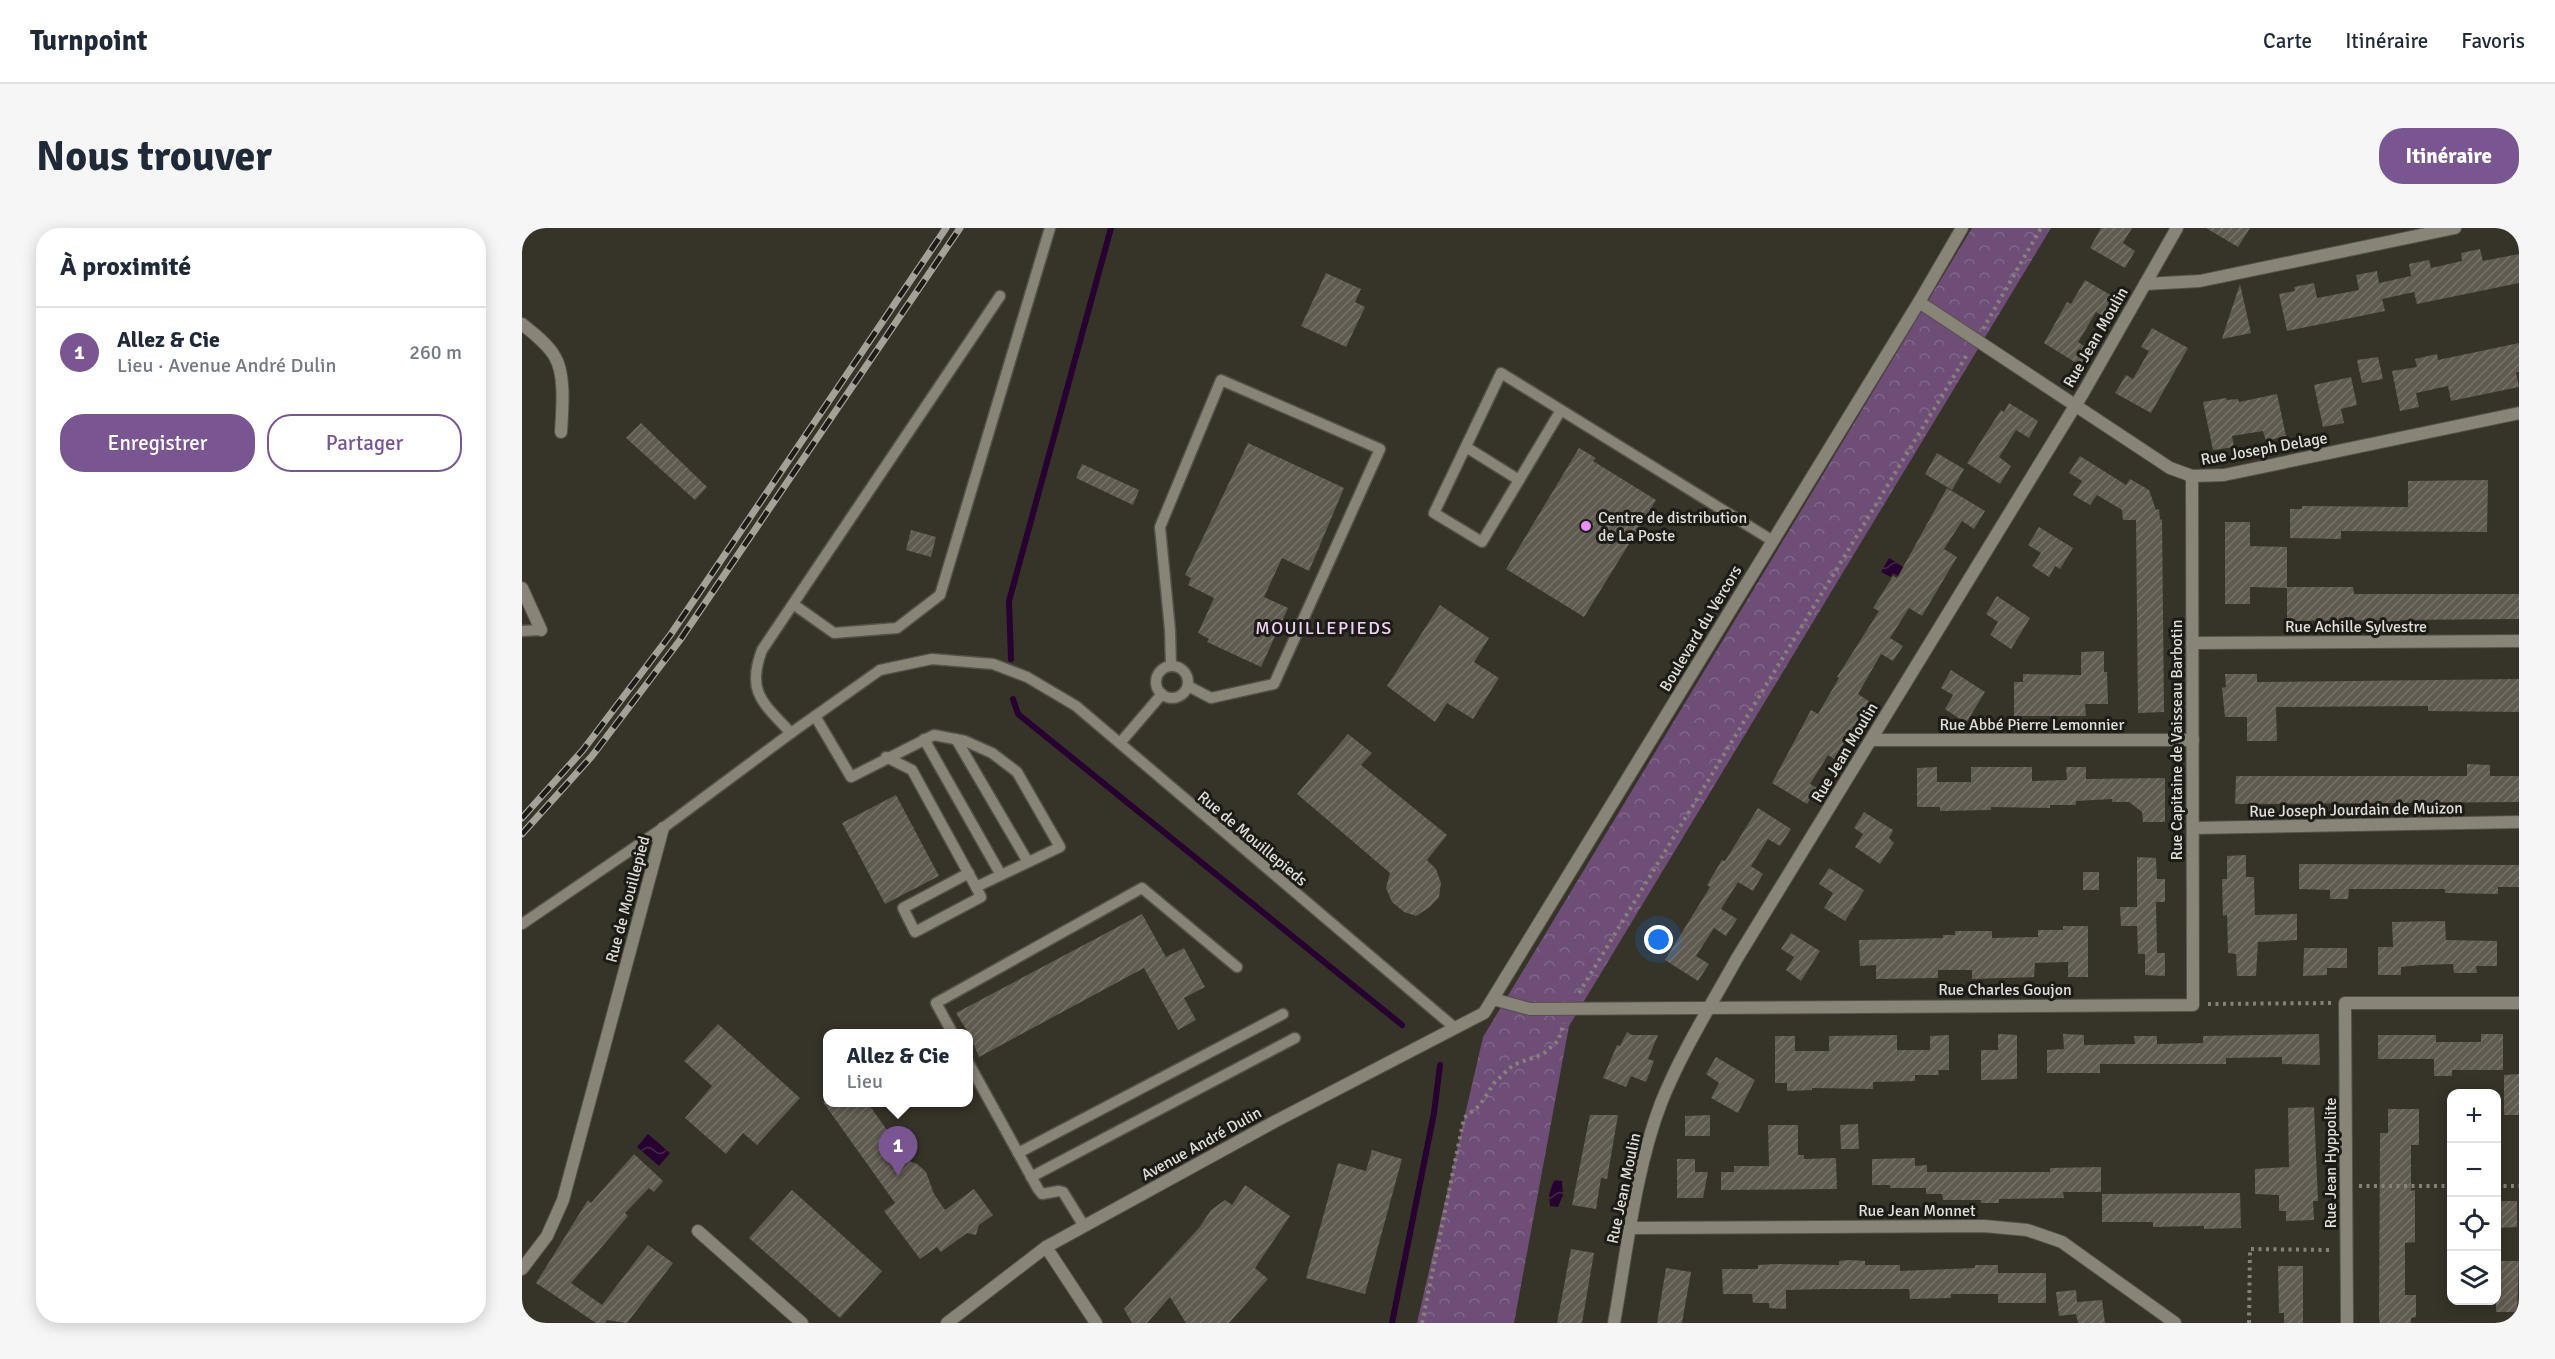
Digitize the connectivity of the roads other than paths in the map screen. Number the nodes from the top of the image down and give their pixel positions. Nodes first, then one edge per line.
1 (1050, 228) edge
2 (1962, 228) edge
3 (2176, 228) edge
4 (2455, 228) edge
5 (2145, 284) junction
6 (1000, 296) dead end
7 (1919, 302) junction
8 (522, 324) edge
9 (2074, 406) junction
10 (1561, 410) junction
11 (2519, 413) edge
12 (561, 432) dead end
13 (1466, 447) junction
14 (2192, 476) junction
15 (1519, 480) junction
16 (1773, 541) junction
17 (522, 588) edge
18 (793, 604) junction
19 (541, 630) joint
20 (522, 631) edge
21 (2519, 641) edge
22 (2192, 643) junction
23 (1171, 665) junction
24 (1027, 677) joint
25 (1188, 687) junction
26 (1162, 694) junction
27 (816, 716) junction
28 (791, 733) junction
29 (924, 739) junction
30 (956, 739) junction
31 (1871, 740) junction
32 (2193, 740) junction
33 (1119, 743) junction
34 (886, 757) junction
35 (2519, 822) edge
36 (663, 828) junction
37 (2193, 828) junction
38 (1029, 862) junction
39 (969, 873) junction
40 (1001, 875) junction
41 (976, 887) junction
42 (522, 924) edge
43 (1237, 967) dead end
44 (1493, 999) junction
45 (2519, 1003) edge
46 (2193, 1005) joint
47 (1709, 1008) junction
48 (1484, 1013) joint
49 (1283, 1014) dead end
50 (1455, 1028) junction
51 (950, 1029) edge
52 (1295, 1038) dead end
53 (973, 1069) edge
54 (1018, 1153) junction
55 (1031, 1177) junction
56 (1084, 1226) junction
57 (1631, 1228) junction
58 (698, 1231) dead end
59 (1046, 1247) junction
60 (522, 1269) edge
61 (802, 1323) edge
62 (947, 1323) edge
63 (1096, 1323) edge
64 (1614, 1323) edge
65 (2175, 1323) edge
66 (2347, 1323) edge

1 - 18 lane
2 - 7 street, Boulevard du Vercors
3 - 5 street, Rue Jean Moulin
4 - 5 street
5 - 9 street, Rue Jean Moulin
6 - 18 lane
7 - 9 street, Rue Joseph Delage
7 - 16 street, Boulevard du Vercors
8 - 12 street
9 - 14 street, Rue Joseph Delage
9 - 31 street, Rue Jean Moulin
10 - 13 lane
10 - 15 lane
10 - 16 lane
11 - 14 street, Rue Joseph Delage
13 - 15 lane
13 - 15 lane
14 - 22 street, Rue Capitaine de Vaisseau Barbotin
16 - 44 street, Boulevard du Vercors
17 - 19 street
18 - 28 lane
19 - 20 lane
21 - 22 street, Rue Achille Sylvestre
22 - 32 street, Rue Capitaine de Vaisseau Barbotin
23 - 25 lane
23 - 25 lane
23 - 26 lane
24 - 27 lane, Rue de Mouillepied
24 - 33 lane, Rue de Mouillepieds
25 - 26 lane
26 - 33 lane
27 - 28 lane, Rue de Mouillepied
27 - 34 lane
28 - 36 lane, Rue de Mouillepied
29 - 30 lane
29 - 34 lane
29 - 40 lane
30 - 38 lane
30 - 38 lane
31 - 32 street, Rue Abbé Pierre Lemonnier
31 - 47 street, Rue Jean Moulin
32 - 37 street, Rue Capitaine de Vaisseau Barbotin
33 - 50 lane, Rue de Mouillepieds
34 - 39 lane
35 - 37 street, Rue Joseph Jourdain de Muizon
36 - 42 lane
36 - 60 street, Rue de Mouillepied
37 - 46 street, Rue Capitaine de Vaisseau Barbotin
38 - 40 lane
39 - 41 lane
39 - 41 lane
40 - 41 lane
43 - 51 lane
44 - 47 street, Rue Charles Goujon
44 - 48 street, Boulevard du Vercors
45 - 66 street, Rue Jean Hyppolite
46 - 47 street, Rue Charles Goujon
47 - 57 street, Rue Jean Moulin
48 - 50 street, Avenue André Dulin
49 - 54 lane
50 - 56 street, Avenue André Dulin
52 - 55 lane
53 - 54 lane
54 - 55 lane
55 - 56 lane
56 - 59 street, Avenue André Dulin
57 - 64 street, Rue Jean Moulin
57 - 65 street, Rue Jean Monnet
58 - 61 street
59 - 62 street, Avenue André Dulin
59 - 63 street

